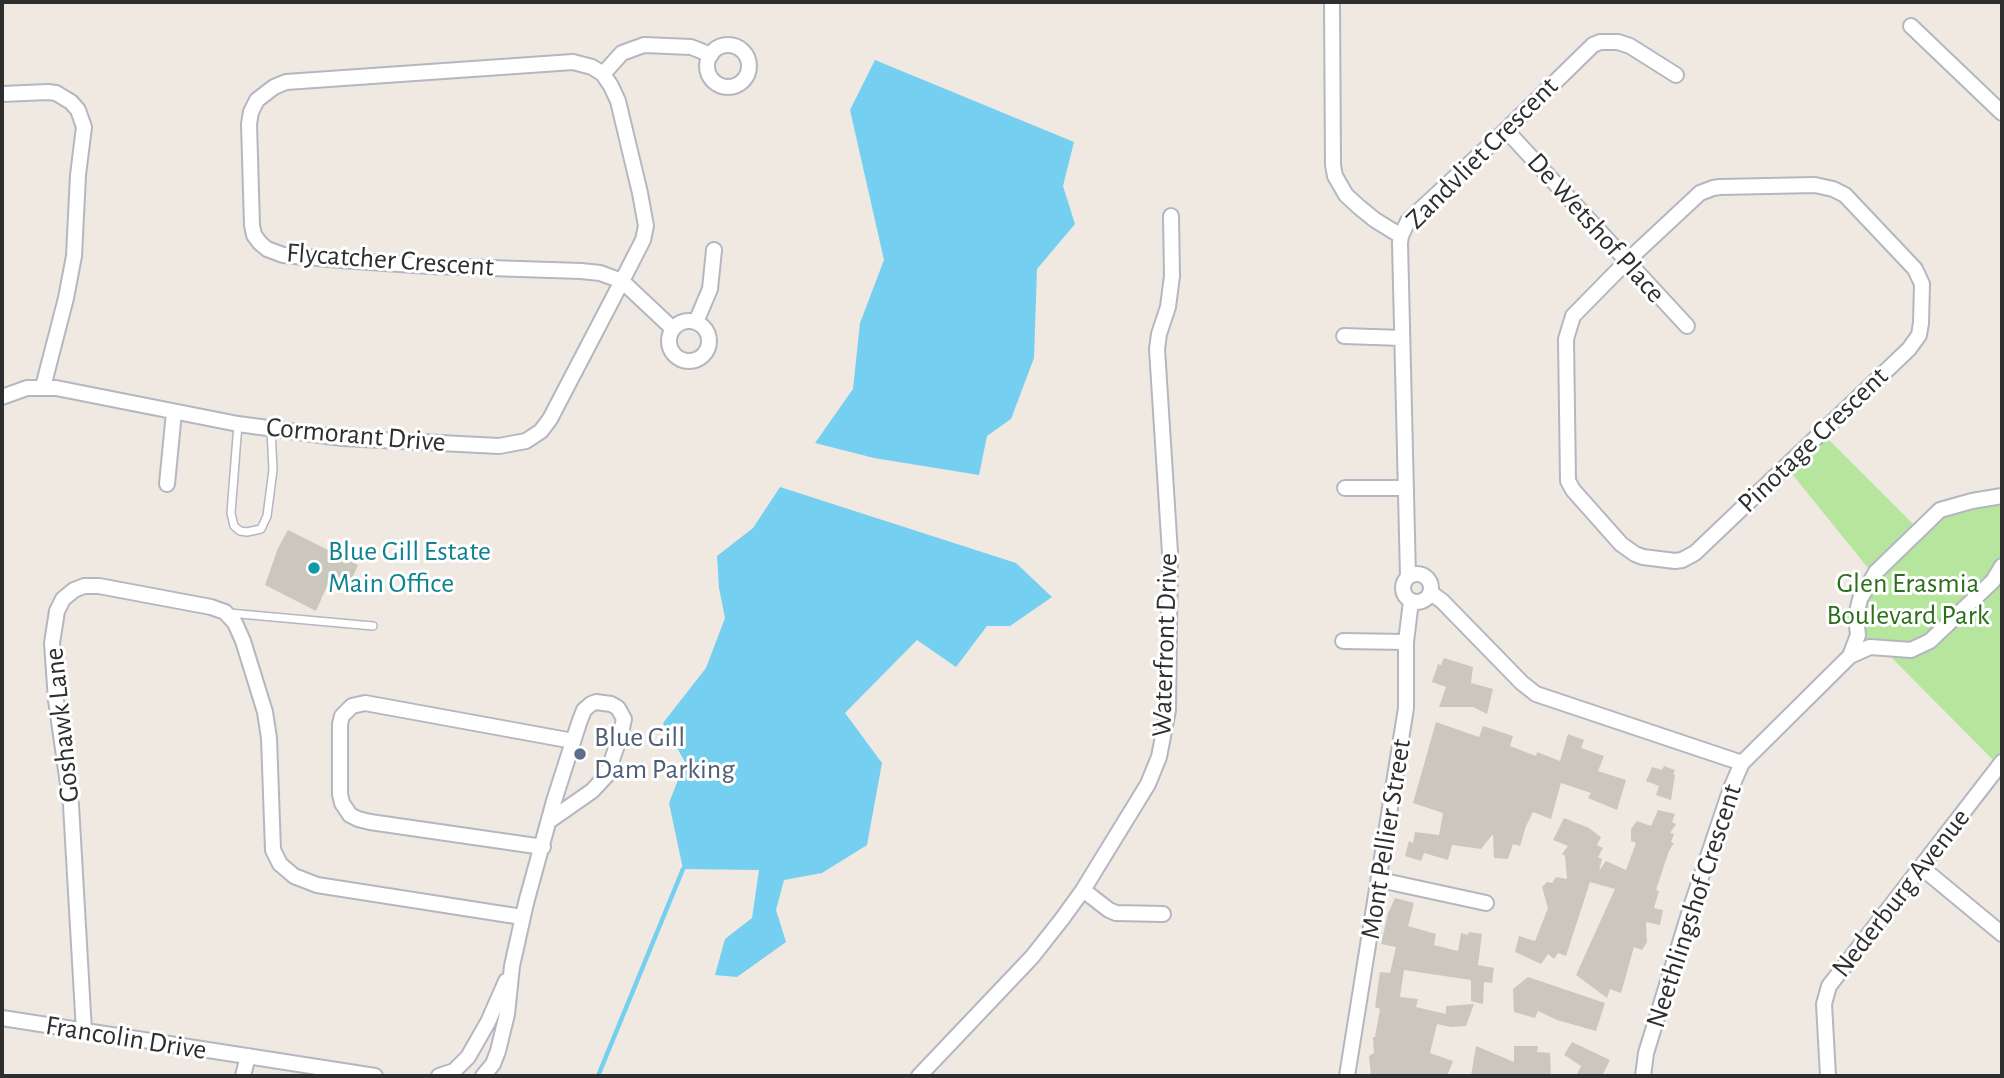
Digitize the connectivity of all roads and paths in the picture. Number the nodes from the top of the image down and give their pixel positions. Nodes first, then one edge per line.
1 (1332, 2) edge
2 (1911, 26) dead end
3 (711, 55) dead end
4 (603, 74) junction
5 (1676, 75) dead end
6 (2, 94) edge
7 (2002, 113) edge
8 (1506, 130) junction
9 (1171, 216) dead end
10 (1401, 236) junction
11 (714, 250) dead end
12 (1626, 262) junction
13 (622, 281) junction
14 (696, 322) junction
15 (1687, 326) dead end
16 (673, 329) junction
17 (1344, 336) dead end
18 (1402, 338) junction
19 (43, 387) junction
20 (2, 397) edge
21 (174, 412) junction
22 (238, 424) junction
23 (271, 429) junction
24 (167, 484) dead end
25 (1345, 488) dead end
26 (1406, 488) junction
27 (2002, 496) edge
28 (2002, 566) edge
29 (1408, 577) junction
30 (1431, 593) junction
31 (1411, 601) junction
32 (225, 612) junction
33 (373, 626) dead end
34 (1343, 641) dead end
35 (1406, 642) junction
36 (1850, 656) junction
37 (573, 741) junction
38 (2002, 762) edge
39 (1742, 763) junction
40 (549, 821) junction
41 (543, 847) junction
42 (1921, 867) junction
43 (1380, 880) junction
44 (1083, 890) junction
45 (1486, 903) dead end
46 (1163, 914) dead end
47 (522, 918) junction
48 (2002, 934) edge
49 (512, 966) junction
50 (2, 1018) edge
51 (84, 1031) junction
52 (248, 1056) junction
53 (928, 1074) edge
54 (243, 1076) edge
55 (376, 1076) edge
56 (439, 1076) edge
57 (483, 1076) edge
58 (1347, 1076) edge
59 (1643, 1076) edge
60 (1828, 1076) edge

1 - 10 street
2 - 7 street
3 - 4 street
4 - 13 street
4 - 13 street, Flycatcher Crescent
5 - 8 street, Zandvliet Crescent
6 - 19 street
8 - 10 street, Zandvliet Crescent
8 - 12 street, De Wetshof Place
9 - 44 street, Waterfront Drive
10 - 18 street, Zandvliet Crescent
11 - 14 street
12 - 12 street, Pinotage Crescent
12 - 15 street, De Wetshof Place
13 - 16 street
13 - 23 street, Cormorant Drive
14 - 16 street
14 - 16 street
17 - 18 street
18 - 26 street, Zandvliet Crescent
19 - 20 street, Cormorant Drive
19 - 21 street, Cormorant Drive
21 - 22 street, Cormorant Drive
21 - 24 street
22 - 23 street, Cormorant Drive
22 - 23 lane
25 - 26 street
26 - 29 street, Zandvliet Crescent
27 - 36 street
28 - 36 street
29 - 30 street
29 - 31 street
30 - 31 street
30 - 39 street
31 - 35 street, Mont Pellier Street
32 - 33 lane
32 - 47 street
32 - 51 street, Goshawk Lane
34 - 35 street
35 - 43 street, Mont Pellier Street
36 - 39 street, Neethlingshof Crescent
37 - 40 street
37 - 40 street
37 - 41 street
38 - 42 street, Nederburg Avenue
39 - 59 street, Neethlingshof Crescent
40 - 41 street
41 - 47 street
42 - 48 street
42 - 60 street, Nederburg Avenue
43 - 45 street
43 - 58 street, Mont Pellier Street
44 - 46 street
44 - 53 street, Waterfront Drive
47 - 49 street
49 - 56 street
49 - 57 street
50 - 51 street, Francolin Drive
51 - 52 street, Francolin Drive
52 - 54 street
52 - 55 street, Francolin Drive

